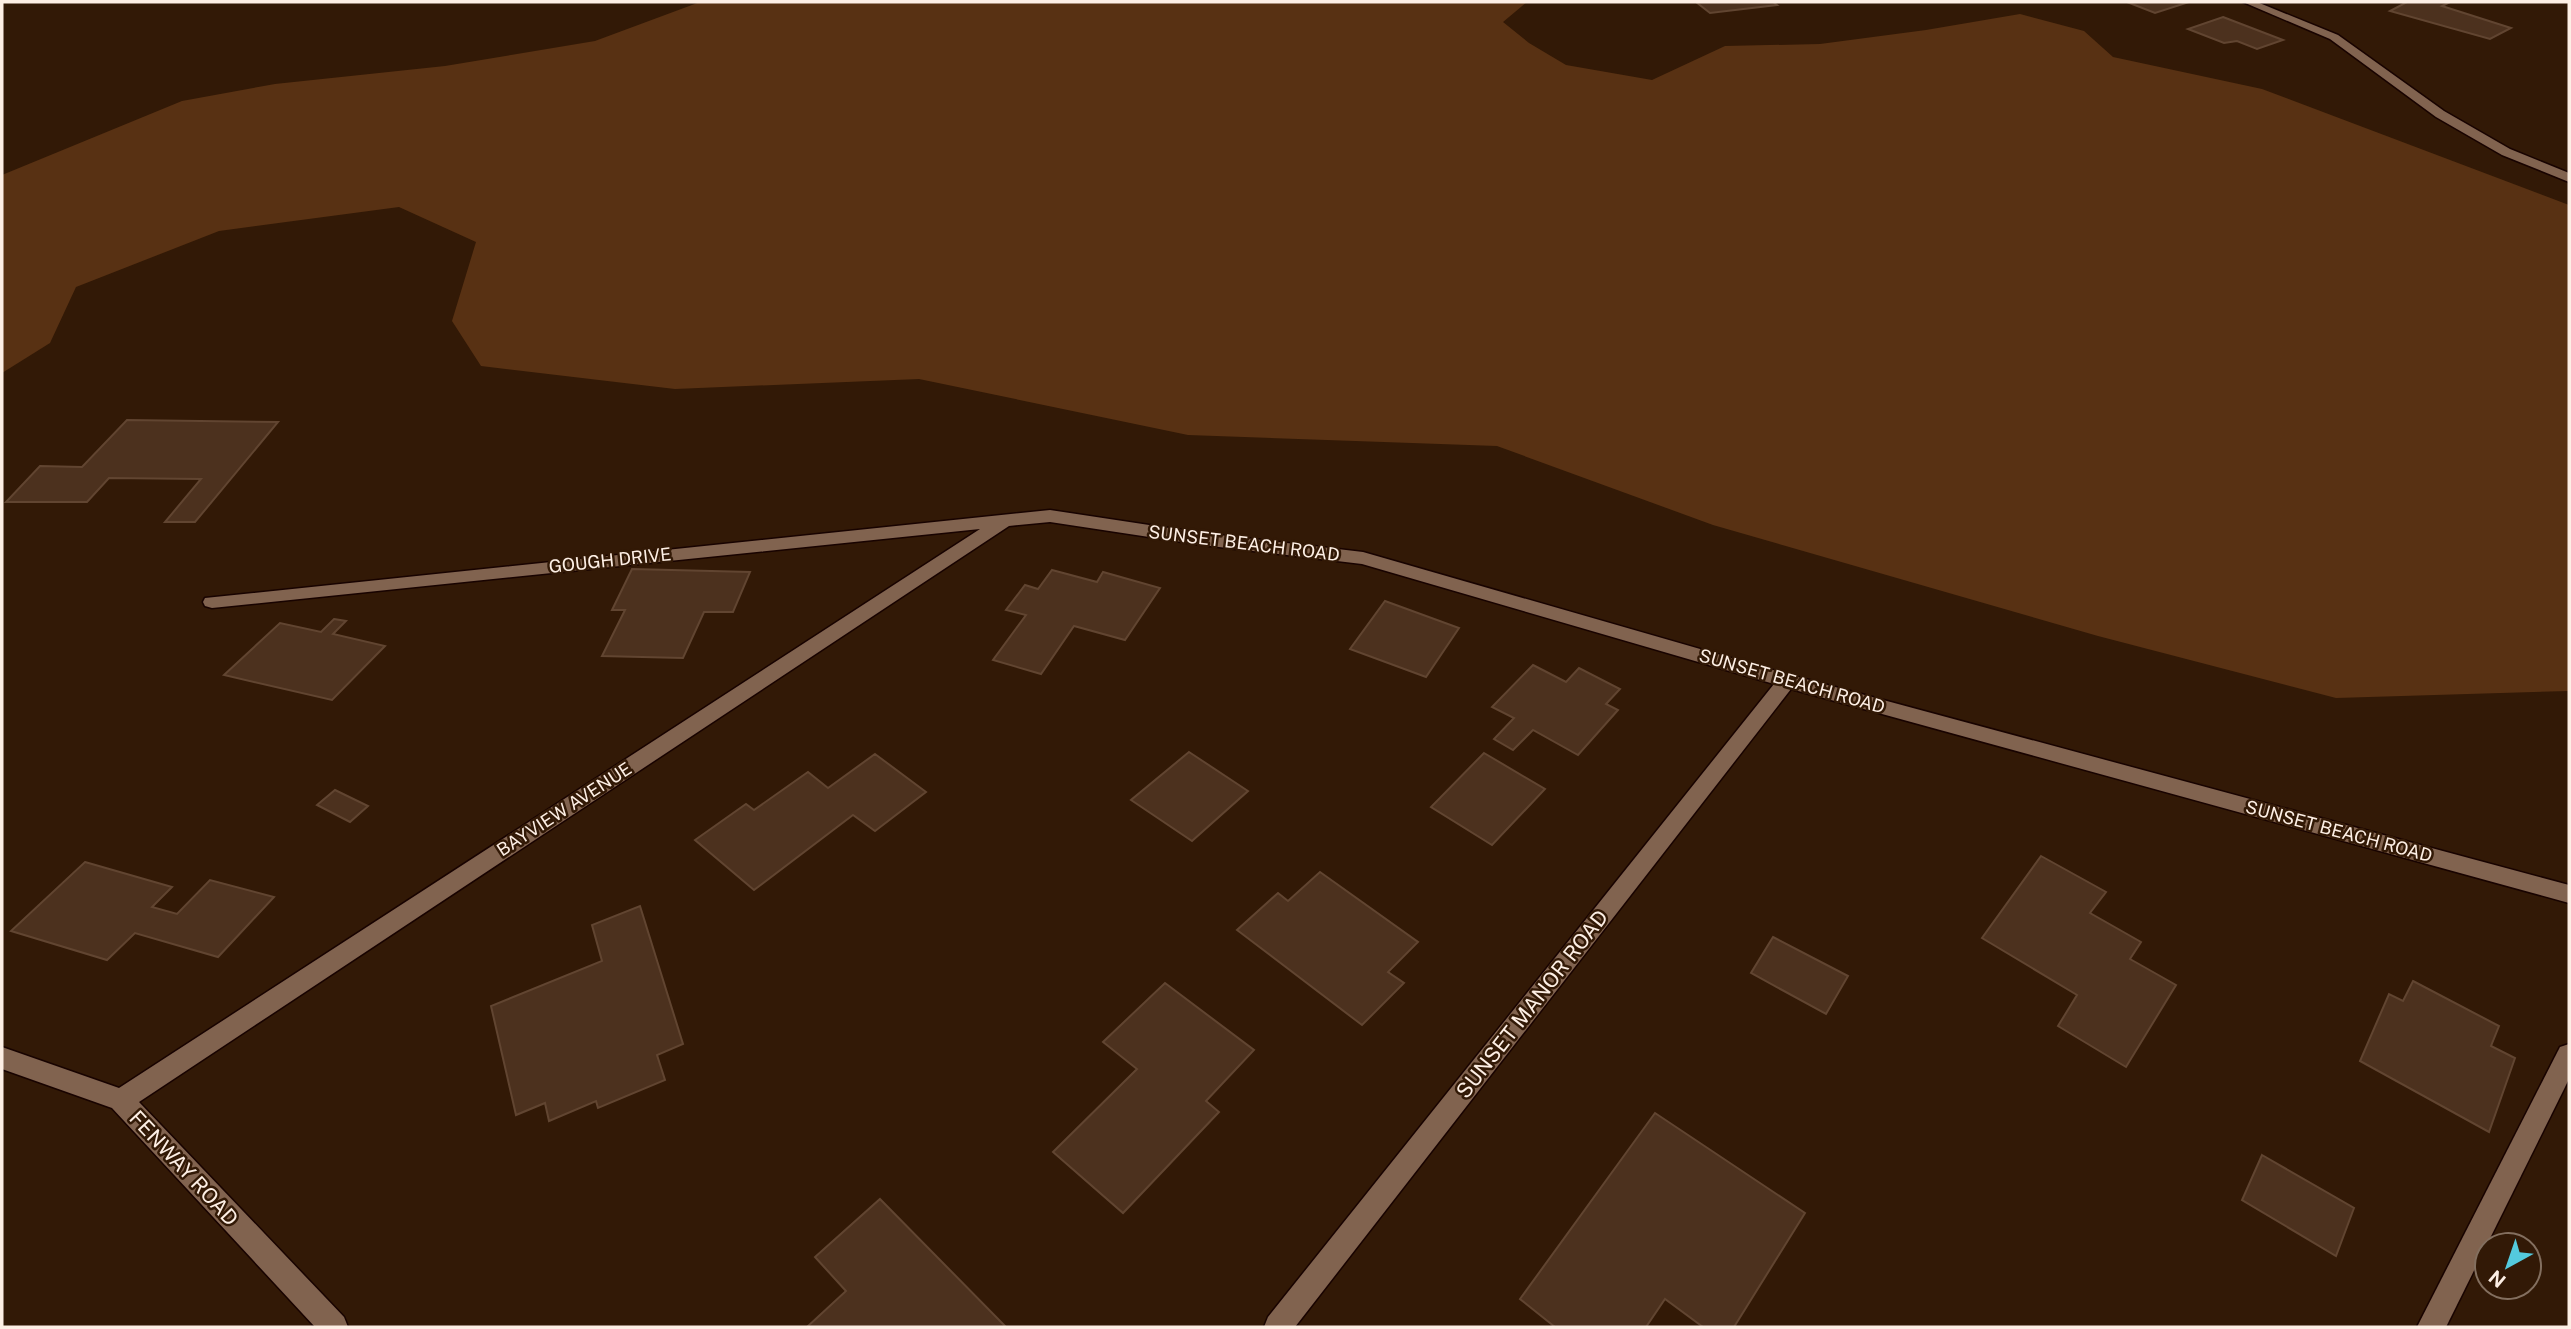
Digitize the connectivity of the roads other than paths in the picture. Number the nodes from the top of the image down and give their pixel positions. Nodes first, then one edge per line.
1 (2248, 2) edge
2 (2569, 178) edge
3 (1007, 518) junction
4 (212, 602) dead end
5 (1787, 681) junction
6 (2569, 894) edge
7 (2569, 1055) edge
8 (2, 1058) edge
9 (121, 1100) junction
10 (334, 1327) edge
11 (1278, 1327) edge
12 (2431, 1327) edge

1 - 2 street
3 - 4 street, GOUGH DRIVE
3 - 5 street, SUNSET BEACH ROAD
3 - 9 street, BAYVIEW AVENUE
5 - 6 street, SUNSET BEACH ROAD
5 - 11 street, SUNSET MANOR ROAD
7 - 12 street
8 - 9 street, FENWAY ROAD
9 - 10 street, FENWAY ROAD

